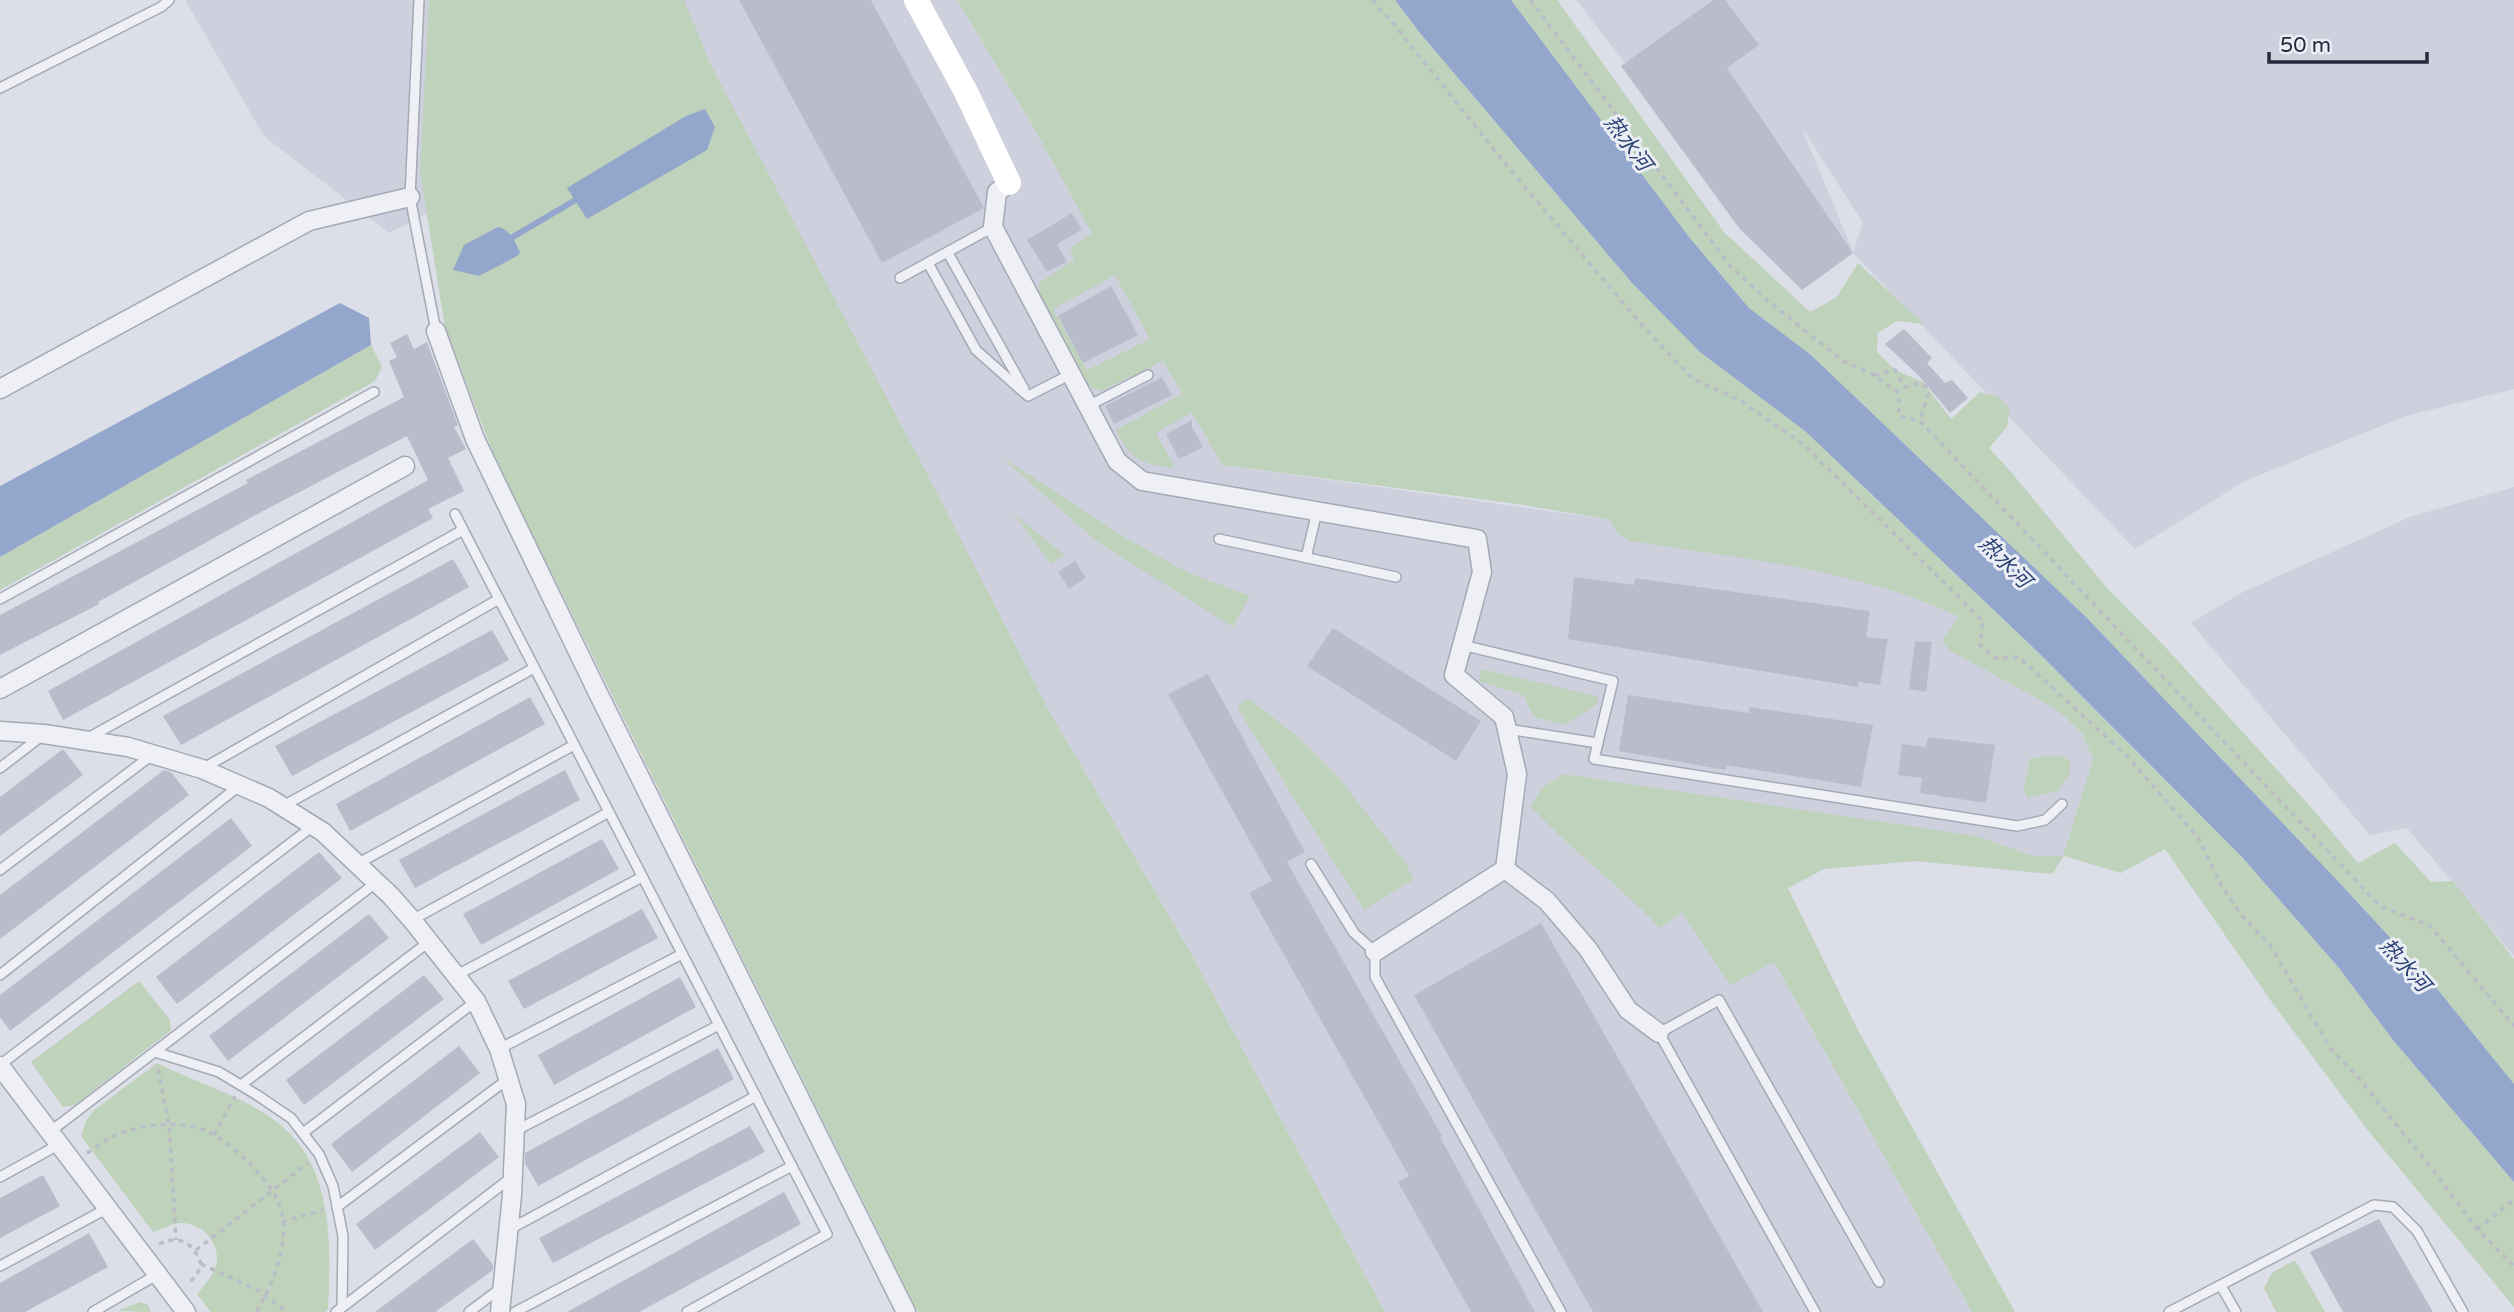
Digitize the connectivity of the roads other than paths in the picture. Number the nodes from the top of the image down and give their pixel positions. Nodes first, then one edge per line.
1 (169, 0) edge
2 (419, 0) edge
3 (916, 0) edge
4 (0, 88) edge
5 (1009, 183) joint
6 (410, 197) junction
7 (993, 228) junction
8 (948, 253) junction
9 (928, 262) junction
10 (900, 278) dead end
11 (436, 331) joint
12 (1070, 373) junction
13 (1149, 375) dead end
14 (0, 389) edge
15 (374, 392) dead end
16 (1028, 396) junction
17 (1088, 406) junction
18 (405, 466) dead end
19 (1317, 511) junction
20 (455, 514) dead end
21 (463, 530) junction
22 (1219, 539) dead end
23 (1306, 558) junction
24 (1395, 577) dead end
25 (0, 599) edge
26 (499, 600) junction
27 (1462, 645) junction
28 (534, 668) junction
29 (0, 690) edge
30 (1507, 729) junction
31 (0, 731) edge
32 (44, 734) junction
33 (84, 740) junction
34 (1598, 743) junction
35 (574, 745) junction
36 (153, 754) junction
37 (0, 768) edge
38 (202, 769) junction
39 (239, 786) junction
40 (2062, 804) dead end
41 (281, 807) junction
42 (609, 812) junction
43 (314, 826) junction
44 (357, 864) junction
45 (1311, 864) dead end
46 (1505, 869) junction
47 (0, 870) edge
48 (642, 877) junction
49 (377, 882) junction
50 (412, 920) junction
51 (430, 941) junction
52 (1375, 952) junction
53 (682, 954) junction
54 (0, 975) edge
55 (457, 975) junction
56 (476, 1001) junction
57 (719, 1025) junction
58 (1659, 1033) junction
59 (499, 1049) junction
60 (155, 1052) junction
61 (0, 1065) edge
62 (508, 1079) junction
63 (241, 1085) junction
64 (756, 1096) junction
65 (515, 1131) junction
66 (303, 1133) junction
67 (55, 1138) junction
68 (792, 1166) junction
69 (0, 1177) edge
70 (513, 1177) junction
71 (337, 1207) junction
72 (108, 1208) junction
73 (508, 1230) junction
74 (0, 1266) edge
75 (158, 1274) junction
76 (1879, 1282) dead end
77 (2221, 1286) junction
78 (502, 1287) junction
79 (182, 1308) edge
80 (339, 1310) edge
81 (93, 1312) edge
82 (469, 1312) edge
83 (500, 1312) edge
84 (515, 1312) edge
85 (687, 1312) edge
86 (906, 1312) edge
87 (1561, 1312) edge
88 (1815, 1312) edge
89 (2169, 1312) edge
90 (2236, 1312) edge
91 (2463, 1312) edge

1 - 4 lane
2 - 6 lane
3 - 5 street
5 - 7 street
6 - 11 lane
6 - 14 street
7 - 8 lane
7 - 12 street
8 - 9 lane
8 - 16 lane
9 - 10 lane
9 - 16 lane
11 - 86 street
12 - 16 lane
12 - 17 street
13 - 17 lane
15 - 25 lane
17 - 19 street
18 - 29 street
19 - 23 lane
19 - 27 street
20 - 21 lane
21 - 26 lane
21 - 33 lane
22 - 23 lane
23 - 24 lane
26 - 28 lane
26 - 38 lane
27 - 30 street
27 - 34 lane
28 - 35 lane
28 - 41 lane
30 - 34 lane
30 - 46 street
31 - 32 street
32 - 33 street
32 - 37 lane
33 - 36 street
34 - 40 lane
35 - 42 lane
35 - 44 lane
36 - 38 street
36 - 47 lane
38 - 39 street
39 - 41 street
39 - 54 lane
41 - 43 street
42 - 48 lane
42 - 50 lane
43 - 44 street
43 - 61 lane
44 - 49 street
45 - 52 lane
46 - 52 street
46 - 58 street
48 - 53 lane
48 - 55 lane
49 - 50 street
49 - 60 lane
50 - 51 street
51 - 55 street
51 - 63 lane
52 - 87 lane
53 - 57 lane
53 - 59 lane
55 - 56 street
56 - 59 street
56 - 66 lane
57 - 64 lane
57 - 65 lane
58 - 76 lane
58 - 88 lane
59 - 62 street
60 - 63 lane
60 - 67 lane
61 - 67 street
62 - 65 street
62 - 71 lane
63 - 66 lane
64 - 68 lane
64 - 73 lane
65 - 70 street
66 - 71 lane
67 - 69 lane
67 - 72 street
68 - 84 lane
68 - 85 lane
70 - 73 street
70 - 80 lane
71 - 80 lane
72 - 74 lane
72 - 75 street
73 - 78 street
75 - 79 street
75 - 81 lane
77 - 89 lane
77 - 90 lane
77 - 91 lane
78 - 82 lane
78 - 83 street

